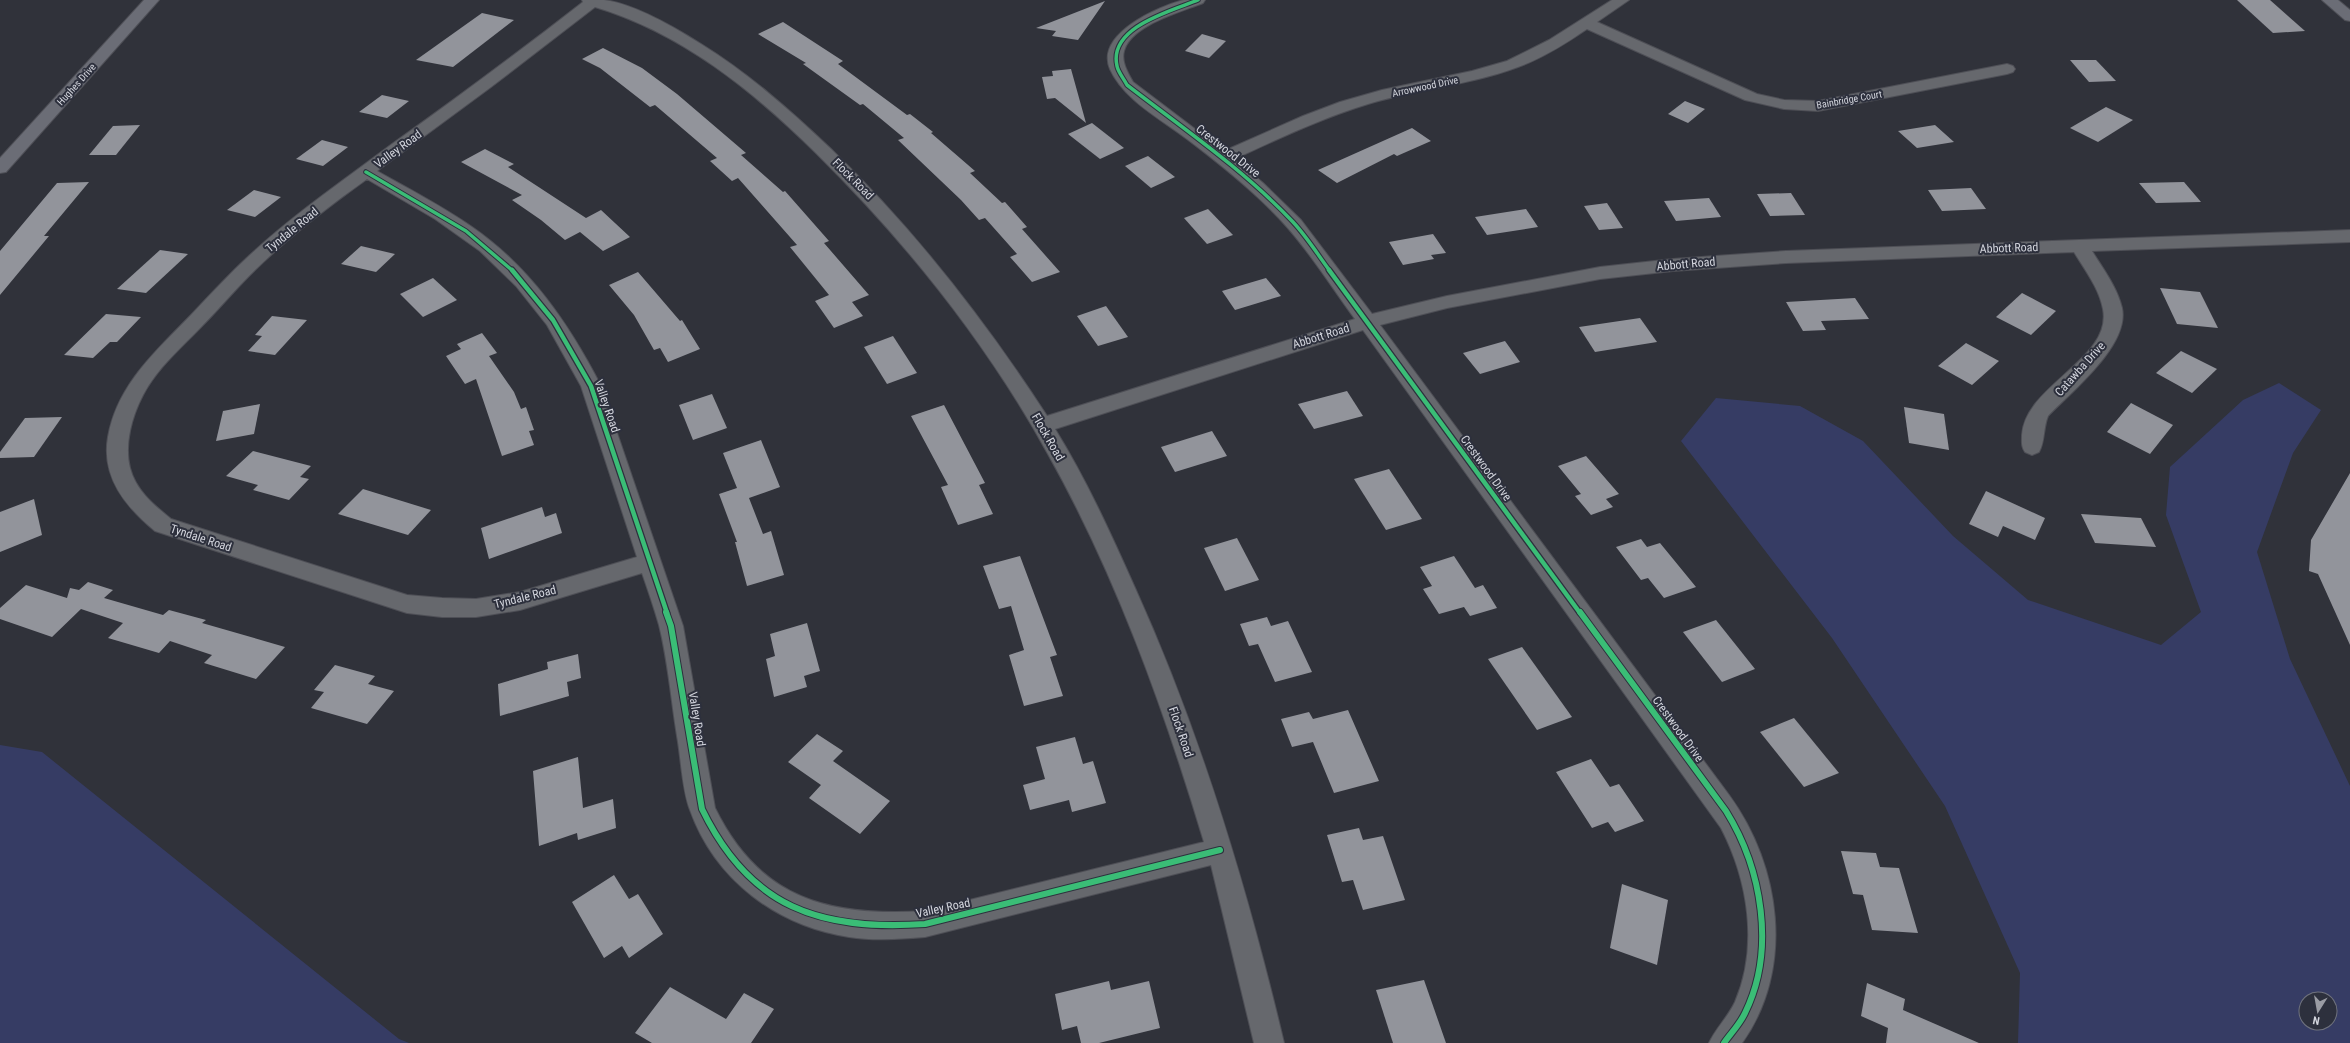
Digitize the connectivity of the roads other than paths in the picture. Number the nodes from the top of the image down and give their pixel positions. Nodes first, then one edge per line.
1 (152, 0) edge
2 (1198, 0) edge
3 (1622, 0) edge
4 (2329, 0) edge
5 (591, 1) edge
6 (2350, 17) edge
7 (1586, 23) junction
8 (2007, 69) dead end
9 (1221, 159) junction
10 (0, 168) edge
11 (366, 172) junction
12 (2350, 236) edge
13 (2079, 245) junction
14 (1367, 322) junction
15 (1042, 425) junction
16 (2032, 447) dead end
17 (650, 562) junction
18 (1220, 850) junction
19 (1269, 1043) edge
20 (1724, 1043) edge

1 - 10 street, Hughes Drive
2 - 9 street, Crestwood Drive
3 - 7 street, Arrowwood Drive
4 - 6 street
5 - 11 street, Valley Road
5 - 15 street, Flock Road
7 - 8 street, Bainbridge Court
7 - 9 street, Arrowwood Drive
9 - 14 street, Crestwood Drive
11 - 17 street, Valley Road
11 - 17 street, Tyndale Road
12 - 13 street, Abbott Road
13 - 14 street, Abbott Road
13 - 16 street, Catawba Drive
14 - 15 street, Abbott Road
14 - 20 street, Crestwood Drive
15 - 18 street, Flock Road
17 - 18 street, Valley Road
18 - 19 street, Flock Road

